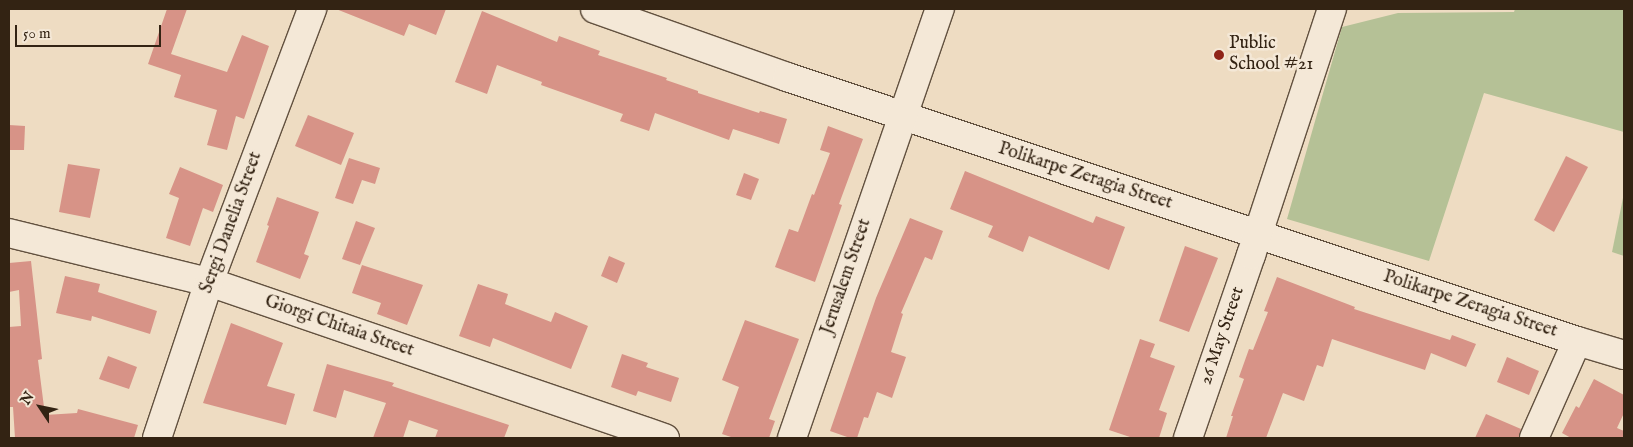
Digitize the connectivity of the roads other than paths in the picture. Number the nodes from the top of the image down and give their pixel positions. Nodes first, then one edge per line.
1 (312, 9) edge
2 (594, 9) edge
3 (940, 9) edge
4 (1332, 9) edge
5 (903, 116) junction
6 (9, 233) edge
7 (1258, 234) junction
8 (209, 282) junction
9 (1578, 341) junction
10 (1624, 355) edge
11 (157, 438) edge
12 (665, 438) edge
13 (792, 438) edge
14 (1188, 438) edge
15 (1534, 438) edge

1 - 8 street, Sergi Danelia Street
2 - 5 street, Polikarpe Zeragia Street
3 - 5 street, Jerusalem Street
4 - 7 street, 26 May Street
5 - 7 street, Polikarpe Zeragia Street
5 - 13 street, Jerusalem Street
6 - 8 street, Giorgi Chitaia Street
7 - 9 street, Polikarpe Zeragia Street
7 - 14 street, 26 May Street
8 - 11 street, Sergi Danelia Street
8 - 12 street, Giorgi Chitaia Street
9 - 10 street, Polikarpe Zeragia Street
9 - 15 street

